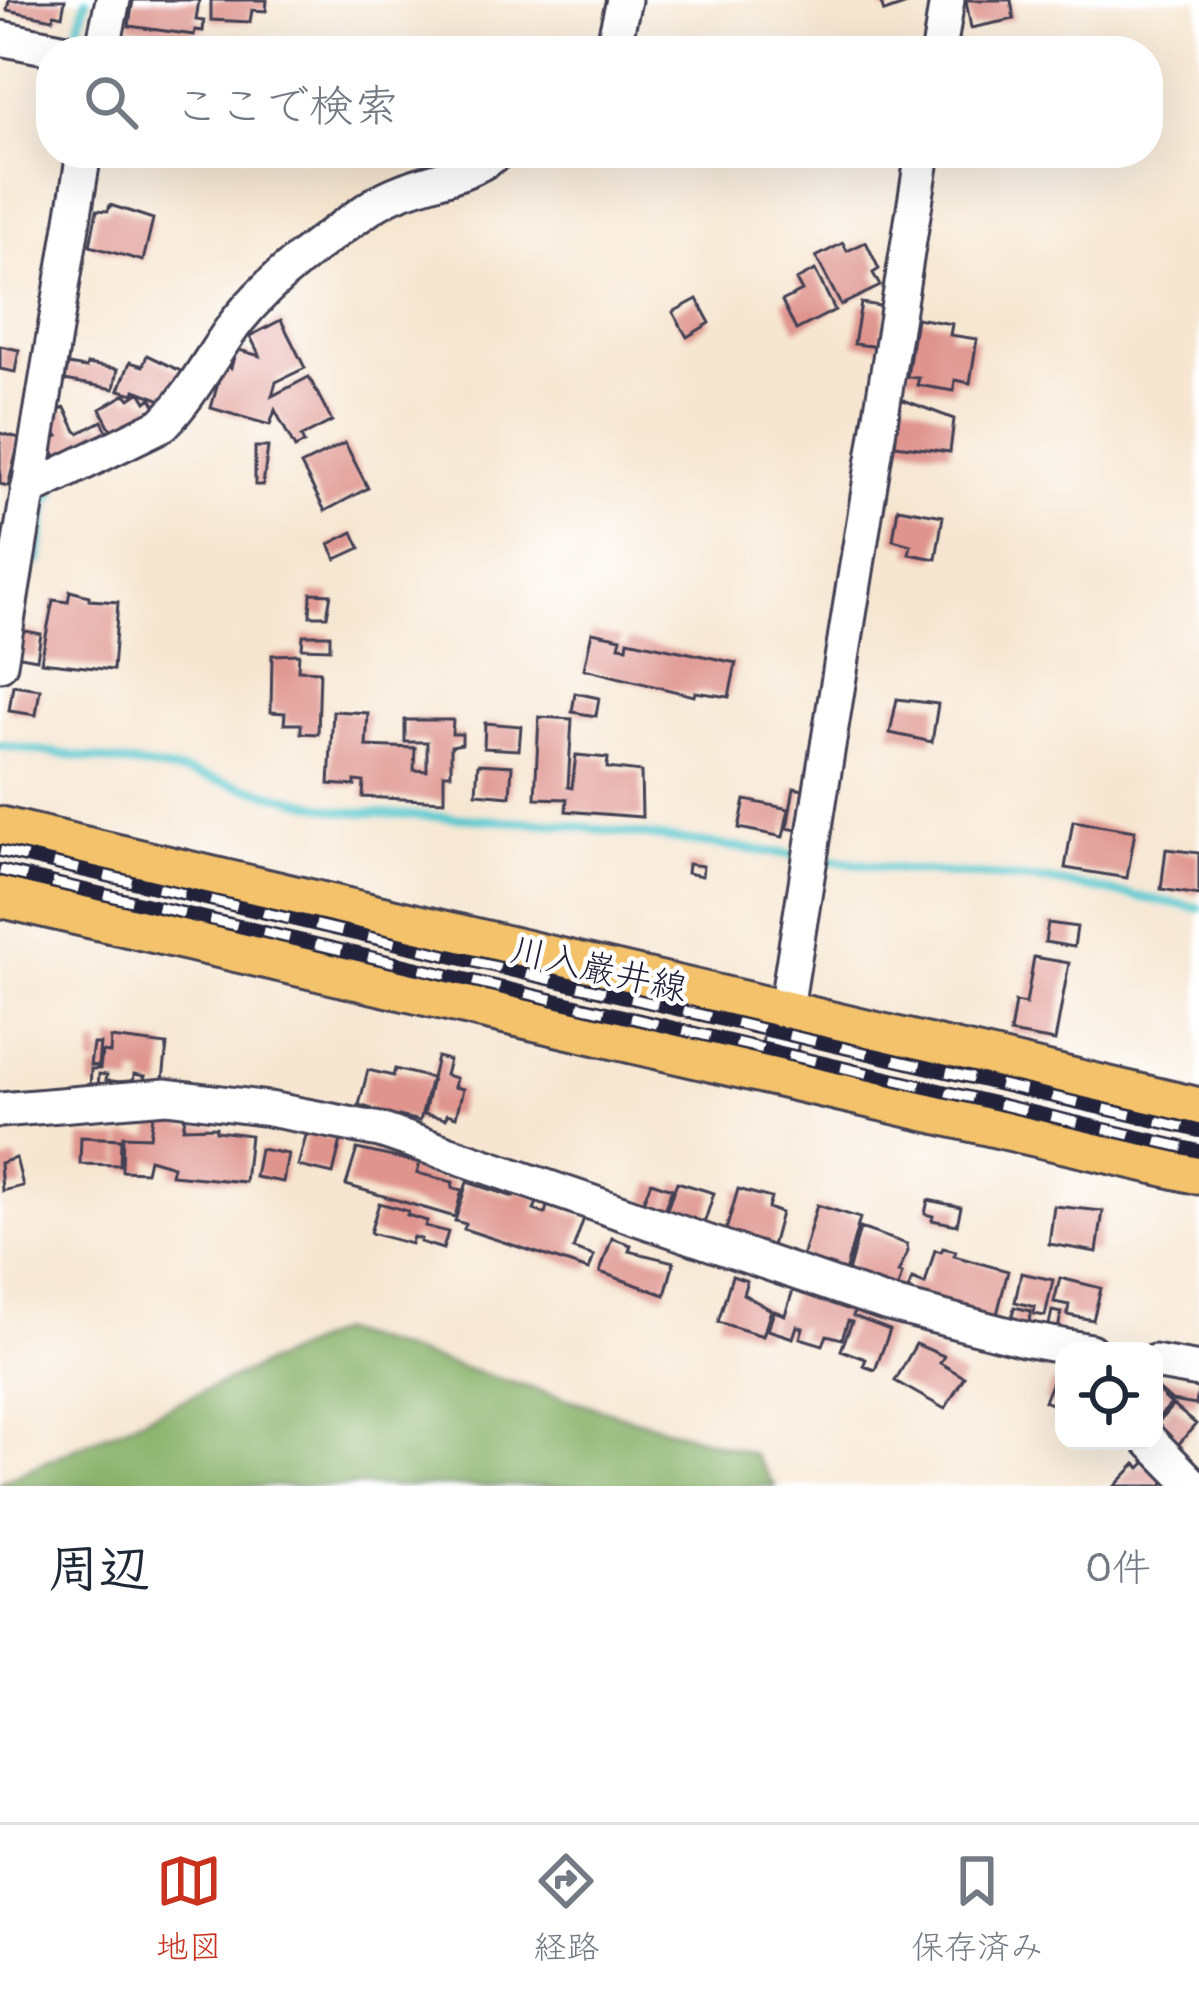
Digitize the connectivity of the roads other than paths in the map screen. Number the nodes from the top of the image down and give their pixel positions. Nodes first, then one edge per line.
1 (113, 0) edge
2 (946, 0) edge
3 (634, 4) edge
4 (105, 36) edge
5 (619, 36) edge
6 (941, 36) edge
7 (0, 38) edge
8 (36, 45) edge
9 (82, 168) edge
10 (476, 168) edge
11 (921, 168) edge
12 (28, 490) junction
13 (0, 664) edge
14 (0, 827) edge
15 (0, 897) edge
16 (787, 1012) junction
17 (775, 1077) junction
18 (1199, 1108) edge
19 (0, 1110) edge
20 (1199, 1174) edge
21 (1024, 1340) junction
22 (1055, 1345) edge
23 (1055, 1360) edge
24 (1163, 1364) edge
25 (1199, 1370) edge
26 (1159, 1450) edge
27 (1194, 1486) edge

1 - 4 street
2 - 6 street
3 - 5 street
7 - 8 street
9 - 12 street
10 - 12 street
11 - 16 street
12 - 13 street
14 - 16 main road, 川入巌井線
15 - 17 main road, 川入巌井線
16 - 17 street
16 - 18 main road, 川入巌井線
17 - 20 main road, 川入巌井線
19 - 21 street
21 - 22 street
21 - 23 street
24 - 25 street
26 - 27 street

